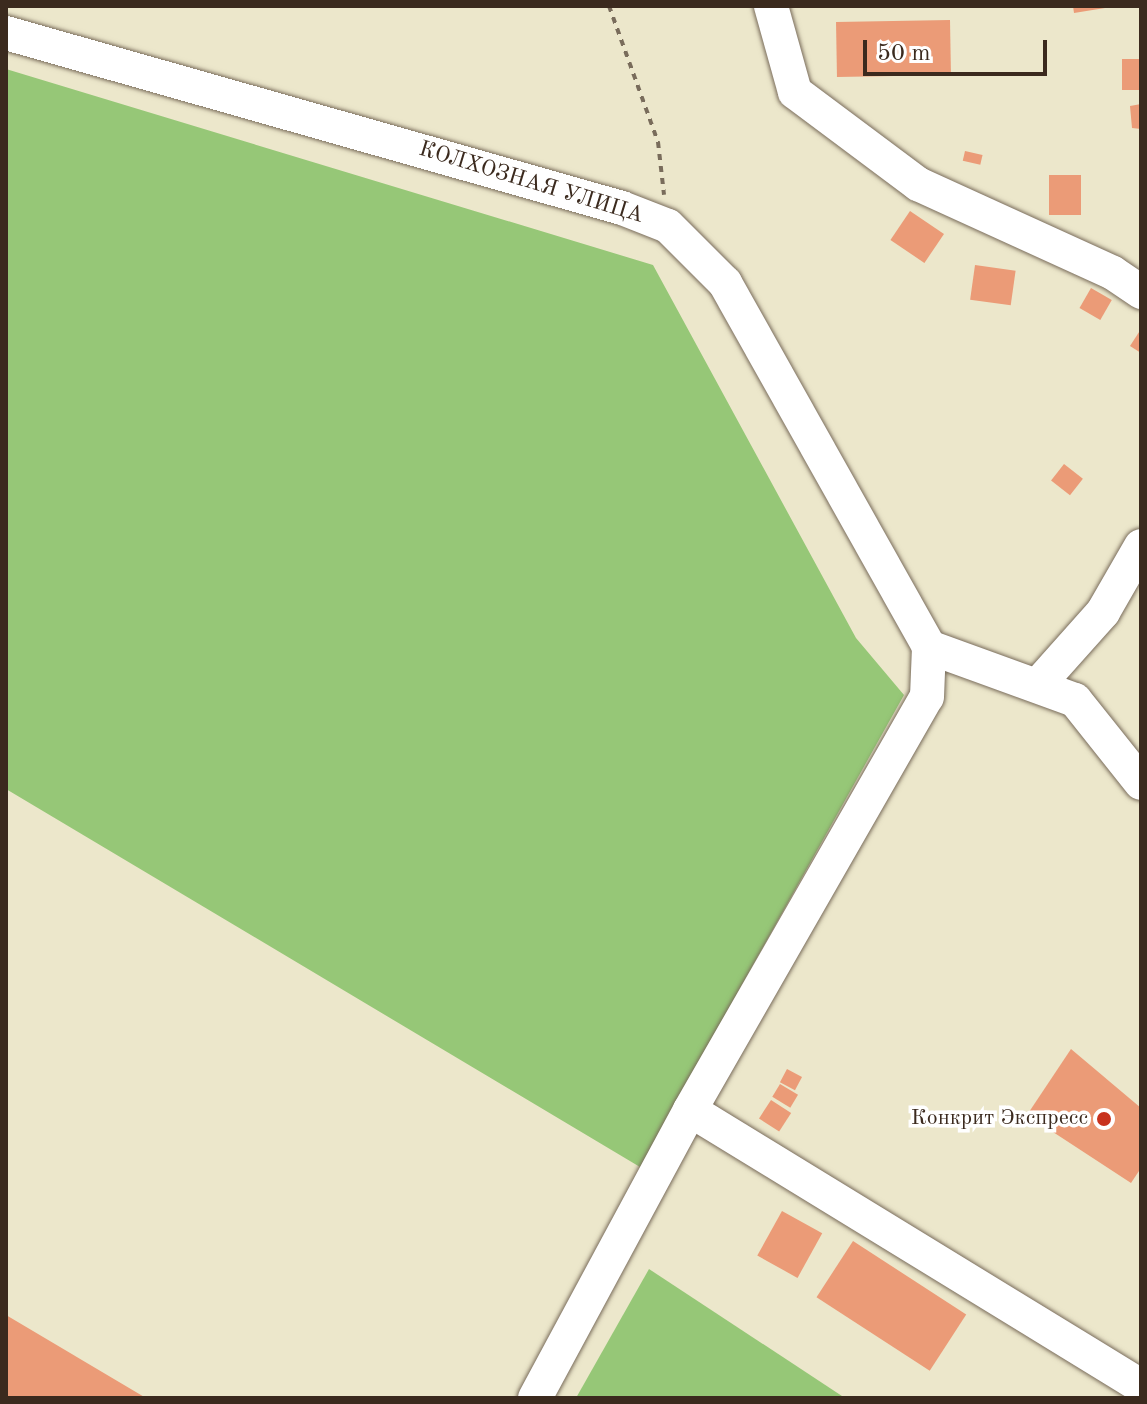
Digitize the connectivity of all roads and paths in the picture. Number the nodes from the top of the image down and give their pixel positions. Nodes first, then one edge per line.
1 (609, 6) edge
2 (771, 6) edge
3 (6, 33) edge
4 (668, 226) junction
5 (1141, 292) edge
6 (1141, 546) edge
7 (929, 647) junction
8 (1038, 685) junction
9 (1141, 783) edge
10 (690, 1110) junction
11 (1141, 1386) edge
12 (535, 1398) edge

1 - 4 path
2 - 5 street
3 - 4 street, КОЛХОЗНАЯ УЛИЦА
4 - 7 street, КОЛХОЗНАЯ УЛИЦА
6 - 8 street
7 - 8 street
7 - 10 street
8 - 9 street
10 - 11 street
10 - 12 street

